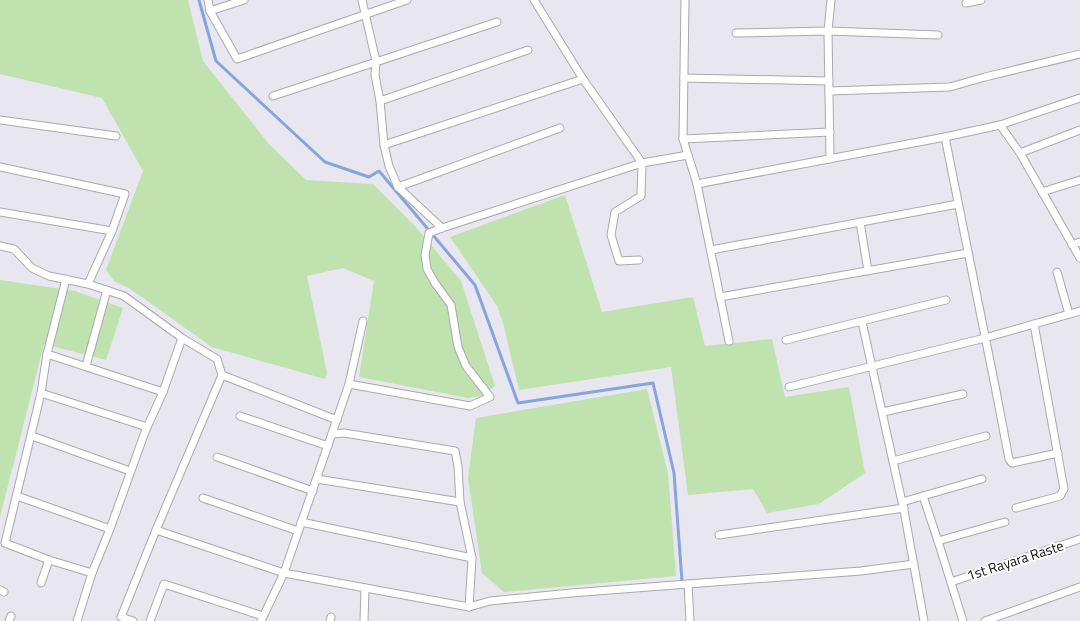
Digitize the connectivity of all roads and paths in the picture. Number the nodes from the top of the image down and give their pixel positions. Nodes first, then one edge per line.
1 (208, 0) edge
2 (244, 0) edge
3 (362, 0) edge
4 (407, 0) edge
5 (534, 0) edge
6 (685, 0) edge
7 (831, 0) edge
8 (981, 0) edge
9 (966, 3) dead end
10 (210, 11) junction
11 (366, 14) junction
12 (498, 22) dead end
13 (828, 32) junction
14 (736, 33) dead end
15 (938, 35) dead end
16 (528, 50) dead end
17 (1080, 54) edge
18 (376, 61) junction
19 (684, 78) junction
20 (583, 79) junction
21 (829, 81) junction
22 (829, 91) junction
23 (273, 96) dead end
24 (1080, 98) edge
25 (380, 101) junction
26 (0, 120) edge
27 (1000, 125) junction
28 (560, 128) dead end
29 (1080, 130) edge
30 (830, 132) junction
31 (116, 136) dead end
32 (945, 138) junction
33 (683, 139) junction
34 (384, 145) junction
35 (1020, 153) junction
36 (688, 155) junction
37 (830, 159) junction
38 (642, 162) junction
39 (0, 167) edge
40 (1080, 180) edge
41 (697, 184) junction
42 (398, 187) junction
43 (1042, 192) junction
44 (958, 204) junction
45 (0, 212) edge
46 (860, 222) junction
47 (112, 230) junction
48 (435, 230) junction
49 (1080, 242) edge
50 (1072, 245) junction
51 (0, 246) edge
52 (710, 250) junction
53 (968, 253) junction
54 (1080, 258) edge
55 (639, 260) dead end
56 (868, 271) junction
57 (1057, 272) dead end
58 (66, 279) junction
59 (88, 284) junction
60 (107, 290) junction
61 (720, 297) junction
62 (946, 300) dead end
63 (1080, 311) edge
64 (1068, 314) junction
65 (363, 321) dead end
66 (862, 322) junction
67 (1034, 324) junction
68 (182, 338) junction
69 (985, 338) junction
70 (786, 340) dead end
71 (729, 341) dead end
72 (48, 354) junction
73 (86, 366) junction
74 (872, 366) junction
75 (222, 375) junction
76 (349, 384) junction
77 (789, 387) dead end
78 (163, 392) junction
79 (41, 393) junction
80 (963, 394) dead end
81 (883, 412) junction
82 (240, 416) dead end
83 (337, 420) junction
84 (147, 428) junction
85 (332, 434) junction
86 (32, 436) junction
87 (986, 436) dead end
88 (328, 446) junction
89 (1058, 453) junction
90 (217, 457) dead end
91 (894, 461) junction
92 (130, 471) junction
93 (317, 479) junction
94 (982, 479) dead end
95 (313, 491) junction
96 (17, 496) junction
97 (923, 496) junction
98 (203, 498) dead end
99 (460, 502) junction
100 (903, 505) junction
101 (1016, 508) dead end
102 (301, 522) junction
103 (1005, 522) dead end
104 (110, 528) junction
105 (156, 530) junction
106 (298, 531) junction
107 (719, 536) dead end
108 (1080, 539) edge
109 (938, 541) junction
110 (472, 558) junction
111 (49, 560) junction
112 (914, 564) junction
113 (92, 573) junction
114 (284, 573) junction
115 (951, 582) junction
116 (41, 583) dead end
117 (688, 584) junction
118 (1080, 586) edge
119 (365, 588) junction
120 (469, 607) junction
121 (262, 618) edge
122 (77, 621) edge
123 (133, 621) edge
124 (150, 621) edge
125 (364, 621) edge
126 (690, 621) edge
127 (924, 621) edge
128 (963, 621) edge
129 (985, 621) edge

1 - 10 street
2 - 10 street
3 - 11 street
4 - 11 street
5 - 20 street
6 - 19 street
7 - 13 street
8 - 9 street
10 - 11 street
11 - 18 street
12 - 18 street
13 - 14 street
13 - 15 street
13 - 21 street
16 - 25 street
17 - 22 street
18 - 23 street
18 - 25 street
19 - 21 street
19 - 33 street
20 - 34 street
20 - 38 street
21 - 22 street
22 - 30 street
24 - 27 street
25 - 34 street
26 - 31 street
27 - 32 street
27 - 35 street
28 - 42 street
29 - 35 street
30 - 33 street
30 - 37 street
32 - 37 street
32 - 44 street
33 - 36 street
34 - 42 street
35 - 43 street
36 - 38 street
36 - 41 street
37 - 41 street
38 - 48 street
38 - 55 street
39 - 47 street
40 - 43 street
41 - 52 street
42 - 48 street
43 - 50 street
44 - 46 street
44 - 53 street
45 - 47 street
46 - 52 street
46 - 56 street
47 - 59 street
48 - 76 street
49 - 50 street
50 - 54 street
51 - 58 street
52 - 61 street
53 - 56 street
53 - 69 street
56 - 61 street
57 - 64 street
58 - 59 street
58 - 72 street
59 - 60 street
60 - 68 street
60 - 73 street
61 - 71 street
62 - 66 street
63 - 64 street
64 - 67 street
65 - 76 street
66 - 70 street
66 - 74 street
67 - 69 street
67 - 89 street
68 - 75 street
68 - 78 street
69 - 74 street
69 - 89 street
72 - 73 street
72 - 79 street
73 - 78 street
74 - 77 street
74 - 81 street
75 - 83 street
75 - 105 street
76 - 83 street
78 - 84 street
79 - 84 street
79 - 86 street
80 - 81 street
81 - 91 street
82 - 88 street
83 - 85 street
84 - 92 street
85 - 88 street
85 - 99 street
86 - 92 street
86 - 96 street
87 - 91 street
88 - 93 street
89 - 101 street
90 - 95 street
91 - 100 street
92 - 104 street
93 - 95 street
93 - 99 street
94 - 97 street
95 - 102 street
96 - 104 street
96 - 111 street
97 - 100 street
97 - 109 street
98 - 106 street
99 - 110 street
100 - 107 street
100 - 112 street
102 - 106 street
102 - 110 street
103 - 109 street
104 - 113 street
105 - 114 street
105 - 123 street
106 - 114 street
108 - 115 street, 1st Rayara Raste
109 - 115 street
110 - 120 street
111 - 113 street
111 - 116 street
112 - 117 street
112 - 127 street
113 - 122 street
114 - 119 street
114 - 121 street
115 - 128 street
117 - 120 street
117 - 126 street
118 - 129 street
119 - 120 street
119 - 125 street
121 - 124 street

